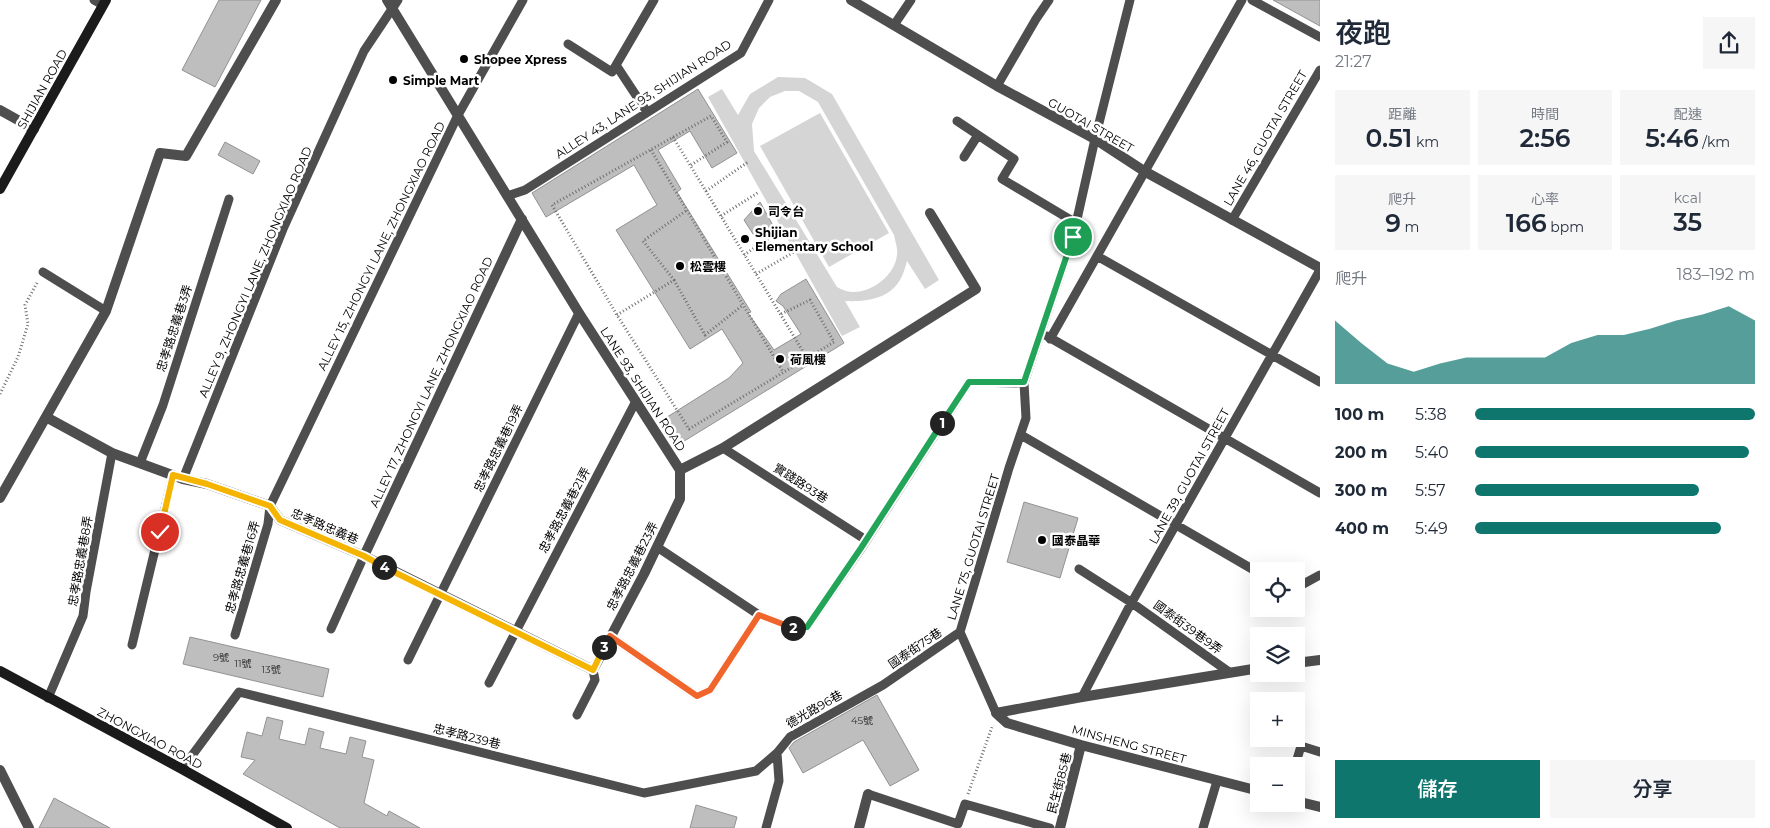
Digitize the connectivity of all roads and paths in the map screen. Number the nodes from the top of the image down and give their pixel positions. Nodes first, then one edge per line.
1 (276, 0) edge
2 (387, 0) edge
3 (398, 0) edge
4 (523, 0) edge
5 (654, 0) edge
6 (769, 0) edge
7 (851, 0) edge
8 (911, 0) edge
9 (1049, 0) edge
10 (1130, 0) edge
11 (1242, 0) edge
12 (1252, 0) edge
13 (101, 2) edge
14 (393, 10) junction
15 (894, 26) junction
16 (1320, 37) edge
17 (568, 44) dead end
18 (616, 65) junction
19 (1320, 70) edge
20 (997, 86) junction
21 (0, 110) edge
22 (647, 112) junction
23 (458, 114) junction
24 (956, 121) dead end
25 (34, 129) junction
26 (978, 135) junction
27 (674, 137) junction
28 (1095, 139) junction
29 (651, 150) junction
30 (964, 157) dead end
31 (748, 162) dead end
32 (691, 165) junction
33 (1144, 171) junction
34 (0, 190) edge
35 (706, 191) junction
36 (759, 192) dead end
37 (507, 196) junction
38 (229, 199) dead end
39 (687, 210) junction
40 (930, 213) dead end
41 (721, 216) junction
42 (522, 219) junction
43 (1232, 220) junction
44 (1076, 223) junction
45 (781, 230) dead end
46 (801, 248) dead end
47 (744, 255) junction
48 (1097, 256) junction
49 (1320, 269) edge
50 (43, 272) joint
51 (756, 274) junction
52 (674, 280) junction
53 (743, 305) junction
54 (106, 311) junction
55 (579, 313) junction
56 (781, 314) junction
57 (617, 315) junction
58 (1041, 332) junction
59 (1050, 338) junction
60 (1272, 355) junction
61 (807, 358) junction
62 (783, 372) junction
63 (1024, 382) junction
64 (1320, 382) edge
65 (0, 394) edge
66 (636, 400) junction
67 (46, 417) junction
68 (1021, 434) junction
69 (1224, 438) junction
70 (723, 448) junction
71 (112, 453) junction
72 (140, 463) junction
73 (680, 470) junction
74 (178, 477) junction
75 (1320, 493) edge
76 (0, 498) edge
77 (270, 506) junction
78 (1176, 524) junction
79 (866, 540) junction
80 (657, 547) junction
81 (364, 556) junction
82 (1250, 568) edge
83 (1079, 569) dead end
84 (1320, 575) edge
85 (1305, 583) edge
86 (440, 595) junction
87 (1132, 602) junction
88 (759, 615) junction
89 (332, 629) dead end
90 (515, 631) junction
91 (960, 632) junction
92 (235, 635) dead end
93 (610, 636) junction
94 (132, 645) dead end
95 (408, 660) dead end
96 (1320, 660) edge
97 (1305, 662) edge
98 (1250, 669) edge
99 (593, 670) junction
100 (0, 671) edge
101 (1229, 672) junction
102 (488, 683) dead end
103 (883, 685) joint
104 (1082, 696) junction
105 (48, 698) junction
106 (996, 713) junction
107 (577, 715) dead end
108 (1081, 745) junction
109 (1320, 752) edge
110 (777, 754) junction
111 (1298, 757) edge
112 (182, 769) junction
113 (0, 770) edge
114 (1217, 781) junction
115 (1250, 789) edge
116 (868, 794) joint
117 (1305, 803) edge
118 (965, 804) junction
119 (1320, 807) edge
120 (29, 828) edge
121 (287, 828) edge
122 (766, 828) edge
123 (859, 828) edge
124 (1050, 828) edge
125 (1060, 828) edge
126 (1203, 828) edge

1 - 54 street
2 - 14 street, LANE 93, SHIJIAN ROAD
3 - 14 lane, ALLEY 9, ZHONGYI LANE, ZHONGXIAO ROAD
4 - 23 lane, ALLEY 15, ZHONGYI LANE, ZHONGXIAO ROAD
5 - 18 lane
6 - 22 lane, ALLEY 43, LANE 93, SHIJIAN ROAD
7 - 15 street, GUOTAI STREET
8 - 15 lane
9 - 20 lane
10 - 28 lane, LANE 75, GUOTAI STREET
11 - 33 lane
12 - 16 lane
13 - 25 street, SHIJIAN ROAD
14 - 23 street, LANE 93, SHIJIAN ROAD
14 - 74 lane, ALLEY 9, ZHONGYI LANE, ZHONGXIAO ROAD
15 - 20 street, GUOTAI STREET
17 - 18 lane
18 - 22 lane
19 - 43 lane, LANE 46, GUOTAI STREET
20 - 28 street, GUOTAI STREET
21 - 25 street
22 - 37 lane, ALLEY 43, LANE 93, SHIJIAN ROAD
23 - 37 street, LANE 93, SHIJIAN ROAD
23 - 77 lane, ALLEY 15, ZHONGYI LANE, ZHONGXIAO ROAD
24 - 26 lane
25 - 34 street, SHIJIAN ROAD
26 - 30 lane
26 - 44 lane
27 - 29 path
27 - 32 path
27 - 32 path
28 - 33 street, GUOTAI STREET
28 - 44 lane, LANE 75, GUOTAI STREET
29 - 39 path
29 - 57 path
31 - 35 path
32 - 35 path
33 - 43 street, GUOTAI STREET
33 - 48 lane
35 - 41 path
36 - 41 path
37 - 42 street, LANE 93, SHIJIAN ROAD
38 - 72 lane, 忠孝路忠義巷3弄
39 - 52 path
39 - 53 path
40 - 70 street, LANE 93, SHIJIAN ROAD
41 - 47 path
42 - 55 street, LANE 93, SHIJIAN ROAD
42 - 81 street, ALLEY 17, ZHONGYI LANE, ZHONGXIAO ROAD
43 - 49 street, GUOTAI STREET
44 - 58 lane, LANE 75, GUOTAI STREET
45 - 47 path
46 - 51 path
47 - 51 path
48 - 59 lane
48 - 60 lane
49 - 60 lane, LANE 39, GUOTAI STREET
50 - 54 lane
50 - 65 path
51 - 56 path
52 - 53 path
52 - 57 path
53 - 62 path
54 - 67 street
55 - 66 street, LANE 93, SHIJIAN ROAD
55 - 86 lane, 忠孝路忠義巷19弄
56 - 61 path
56 - 61 path
57 - 62 path
58 - 59 lane
58 - 63 lane, LANE 75, GUOTAI STREET
59 - 69 lane
60 - 64 lane
60 - 69 lane, LANE 39, GUOTAI STREET
61 - 62 path
63 - 68 lane, LANE 75, GUOTAI STREET
63 - 79 lane
66 - 73 street, LANE 93, SHIJIAN ROAD
66 - 90 lane, 忠孝路忠義巷21弄
67 - 71 street, 忠孝路忠義巷
67 - 76 street
68 - 78 lane
68 - 91 lane, LANE 75, GUOTAI STREET
69 - 75 lane
69 - 78 lane, LANE 39, GUOTAI STREET
70 - 73 street, LANE 93, SHIJIAN ROAD
70 - 79 lane, 實踐路93巷
71 - 72 street, 忠孝路忠義巷
71 - 105 lane, 忠孝路忠義巷8弄
72 - 74 street, 忠孝路忠義巷
73 - 80 street, 忠孝路忠義巷23弄
74 - 77 street, 忠孝路忠義巷
74 - 94 lane, ALLEY 9, ZHONGYI LANE, ZHONGXIAO ROAD
77 - 81 street, 忠孝路忠義巷
77 - 92 lane, 忠孝路忠義巷16弄
78 - 82 lane
78 - 87 lane, LANE 39, GUOTAI STREET
79 - 88 lane
80 - 88 lane
80 - 93 street, 忠孝路忠義巷23弄
81 - 86 street, 忠孝路忠義巷
81 - 89 lane
83 - 87 lane, 國泰街39巷9弄
84 - 85 lane
86 - 90 street, 忠孝路忠義巷
86 - 95 lane, 忠孝路忠義巷19弄
87 - 101 lane, 國泰街39巷9弄
87 - 104 lane, LANE 39, GUOTAI STREET
88 - 93 lane
90 - 99 street, 忠孝路忠義巷
90 - 102 lane, 忠孝路忠義巷21弄
91 - 103 lane, 國泰街75巷
91 - 106 lane, LANE 75, GUOTAI STREET
93 - 99 street, 忠孝路忠義巷23弄
96 - 97 street
98 - 101 street
99 - 107 lane
100 - 105 street, ZHONGXIAO ROAD
101 - 104 street
103 - 110 lane, 德光路96巷
104 - 106 street
105 - 112 street, ZHONGXIAO ROAD
106 - 108 street, MINSHENG STREET
106 - 118 path
108 - 114 street, MINSHENG STREET
108 - 125 street, 民生街85巷
109 - 111 lane
110 - 112 lane, 忠孝路239巷
110 - 122 lane
112 - 121 street, ZHONGXIAO ROAD
113 - 120 street
114 - 115 street, MINSHENG STREET
114 - 126 lane
116 - 118 lane
116 - 123 street
117 - 119 street
118 - 124 lane

